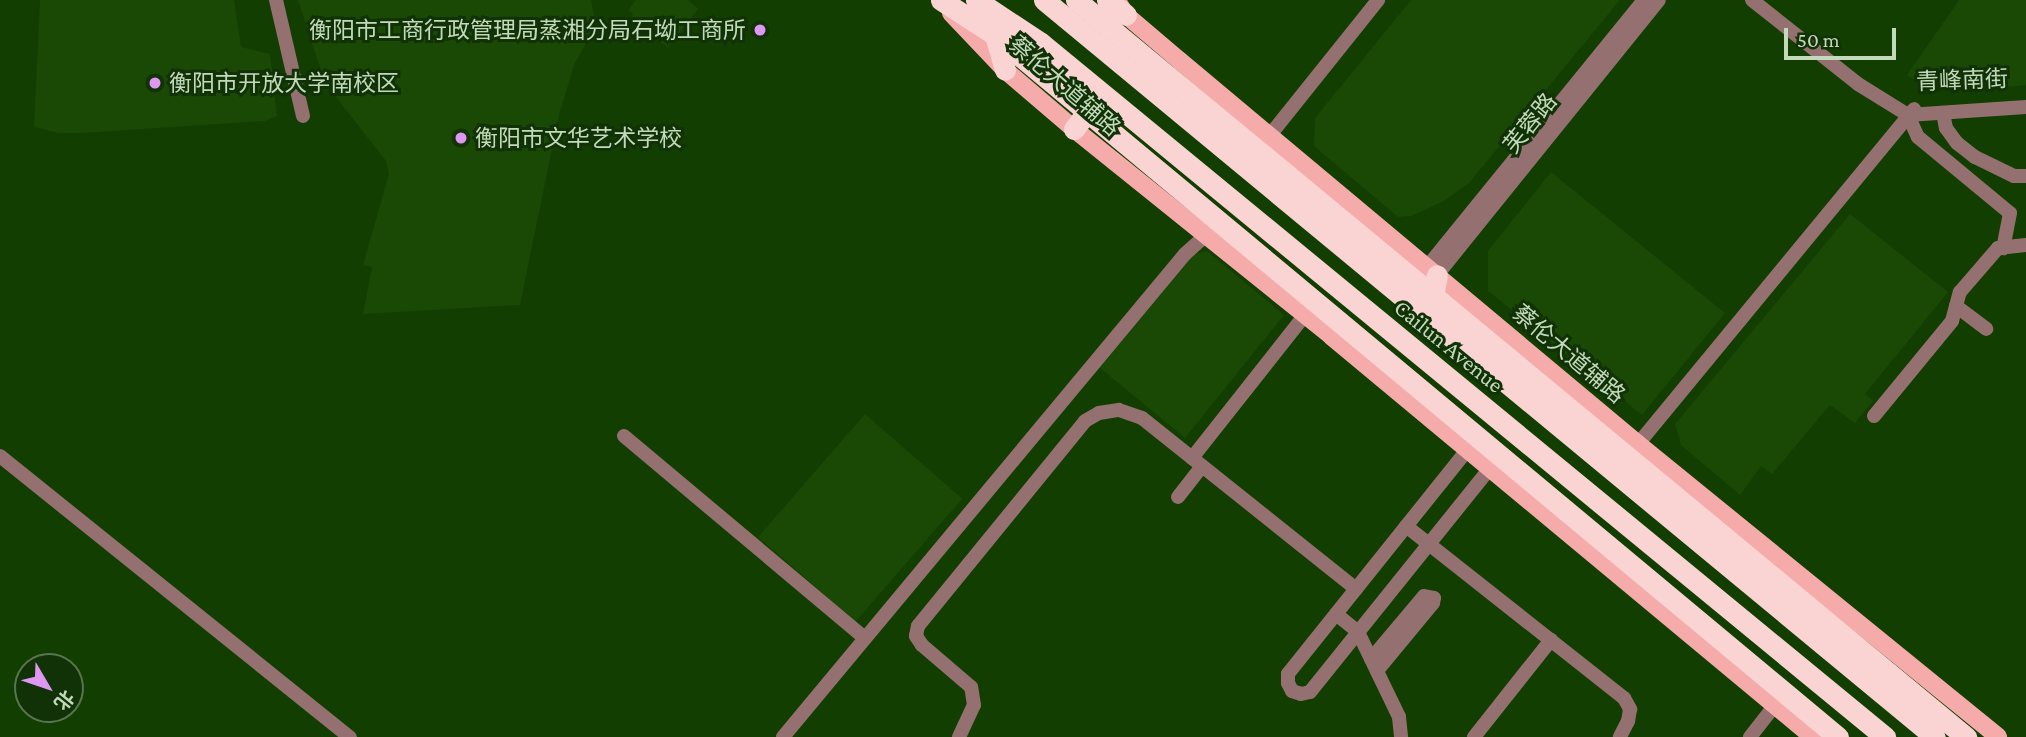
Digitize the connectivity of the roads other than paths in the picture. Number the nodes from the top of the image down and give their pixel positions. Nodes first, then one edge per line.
1 (276, 0) edge
2 (940, 0) edge
3 (1044, 0) edge
4 (1076, 0) edge
5 (1107, 0) edge
6 (1378, 0) edge
7 (1644, 0) edge
8 (1659, 0) edge
9 (1752, 0) edge
10 (1766, 0) edge
11 (982, 4) edge
12 (1121, 7) edge
13 (995, 35) junction
14 (1005, 70) junction
15 (1193, 85) junction
16 (2026, 100) edge
17 (2026, 107) edge
18 (1087, 112) junction
19 (1911, 112) junction
20 (1943, 113) junction
21 (303, 116) dead end
22 (1074, 129) junction
23 (1263, 143) junction
24 (1145, 173) junction
25 (2026, 176) edge
26 (1212, 228) junction
27 (2026, 245) edge
28 (2003, 248) junction
29 (1424, 272) junction
30 (1433, 297) junction
31 (1956, 306) junction
32 (1305, 315) junction
33 (1986, 329) dead end
34 (1874, 416) dead end
35 (624, 436) dead end
36 (1468, 449) junction
37 (1633, 450) junction
38 (0, 456) edge
39 (1197, 462) junction
40 (1497, 467) junction
41 (1178, 498) dead end
42 (1406, 526) junction
43 (1429, 544) junction
44 (1356, 589) junction
45 (1336, 614) junction
46 (1358, 632) junction
47 (865, 638) junction
48 (1551, 640) junction
49 (1374, 665) junction
50 (1916, 688) junction
51 (1775, 705) junction
52 (350, 737) edge
53 (783, 737) edge
54 (958, 737) edge
55 (1401, 737) edge
56 (1474, 737) edge
57 (1620, 737) edge
58 (1750, 737) edge
59 (1813, 737) edge
60 (1838, 737) edge
61 (1885, 737) edge
62 (1935, 737) edge
63 (1966, 737) edge
64 (1998, 737) edge

1 - 21 street
2 - 13 highway
2 - 14 main road, 蔡伦大道辅路
3 - 62 highway, Cailun Avenue
4 - 15 highway
5 - 12 highway
6 - 23 street
7 - 29 street, 芙蓉路
8 - 29 street, 芙蓉路
9 - 19 street, 青峰南街
10 - 19 street, 青峰南街
11 - 13 highway
11 - 61 highway, Cailun Avenue
12 - 15 main road
13 - 14 highway
13 - 18 highway
14 - 22 main road, 蔡伦大道辅路
15 - 23 highway
16 - 19 street, 青峰南街
17 - 20 street, 青峰南街
18 - 22 highway
18 - 24 highway
19 - 20 street, 青峰南街
19 - 28 street
19 - 37 street
20 - 25 street
22 - 24 main road, 蔡伦大道辅路
23 - 29 highway
24 - 26 highway
26 - 32 main road
26 - 40 highway
26 - 47 street
27 - 28 street
28 - 31 street
29 - 30 highway
29 - 30 highway
29 - 37 main road, 蔡伦大道辅路
30 - 37 highway
31 - 33 street
31 - 34 street
32 - 36 main road
32 - 39 street
35 - 47 street
36 - 40 main road
36 - 42 street
37 - 50 highway
38 - 52 street
39 - 41 street
39 - 44 street
39 - 54 street
40 - 43 street
40 - 51 main road
40 - 60 highway
42 - 43 street
42 - 44 street
43 - 46 street
43 - 48 street
44 - 45 street
45 - 46 street
45 - 46 street
46 - 49 street
47 - 53 street
48 - 56 street
48 - 57 street
49 - 49 street
49 - 55 street
50 - 63 highway
50 - 64 main road
51 - 58 street
51 - 59 main road

